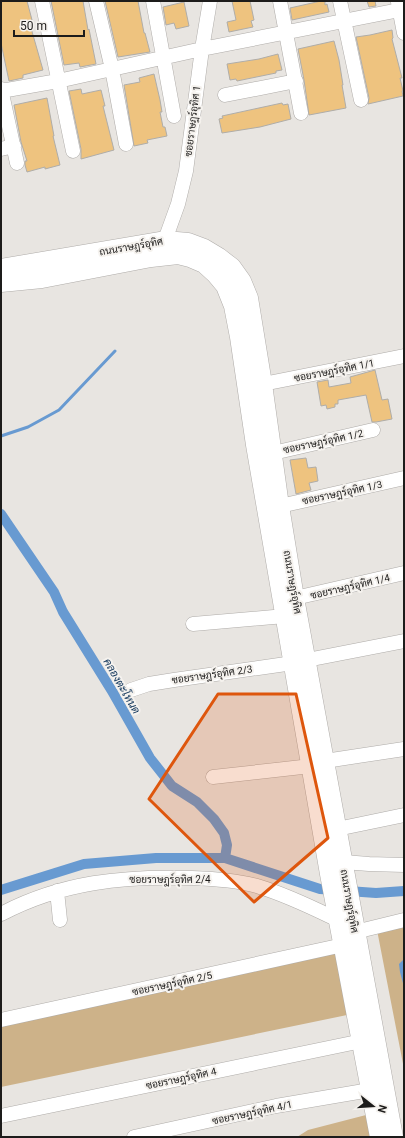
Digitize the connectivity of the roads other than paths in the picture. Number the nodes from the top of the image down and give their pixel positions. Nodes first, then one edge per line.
1 (42, 1) edge
2 (96, 1) edge
3 (153, 1) edge
4 (210, 1) edge
5 (280, 1) edge
6 (340, 1) edge
7 (400, 6) edge
8 (344, 21) junction
9 (287, 32) junction
10 (404, 33) edge
11 (202, 49) junction
12 (164, 58) junction
13 (112, 69) junction
14 (58, 81) junction
15 (296, 81) junction
16 (1, 91) edge
17 (225, 95) dead end
18 (361, 100) dead end
19 (301, 113) dead end
20 (174, 116) dead end
21 (126, 144) dead end
22 (7, 148) edge
23 (73, 151) dead end
24 (17, 163) dead end
25 (165, 240) junction
26 (1, 268) edge
27 (1, 283) edge
28 (404, 356) edge
29 (263, 384) junction
30 (373, 430) dead end
31 (273, 453) junction
32 (404, 478) edge
33 (280, 506) junction
34 (404, 573) edge
35 (295, 598) junction
36 (285, 616) junction
37 (193, 624) dead end
38 (404, 641) edge
39 (300, 662) junction
40 (131, 690) dead end
41 (404, 749) edge
42 (318, 764) junction
43 (213, 777) dead end
44 (404, 815) edge
45 (337, 829) junction
46 (404, 865) edge
47 (339, 870) junction
48 (57, 891) junction
49 (1, 914) edge
50 (342, 915) junction
51 (60, 920) dead end
52 (404, 920) edge
53 (349, 938) junction
54 (1, 1020) edge
55 (362, 1041) junction
56 (370, 1090) junction
57 (1, 1116) edge
58 (134, 1137) edge
59 (379, 1137) edge
60 (394, 1137) edge

1 - 14 street
2 - 13 street
3 - 12 street
4 - 11 street, ซอยราษฎร์อุทิศ 1
5 - 9 street
6 - 8 street
7 - 8 street
7 - 10 street
8 - 9 street
8 - 18 street
9 - 11 street
9 - 15 street
11 - 12 street
11 - 25 street, ซอยราษฎร์อุทิศ 1
12 - 13 street
12 - 20 street
13 - 14 street
13 - 21 street
14 - 16 street
14 - 23 street
15 - 17 street
15 - 19 street
16 - 22 street
22 - 24 street
25 - 26 main road, ถนนราษฎร์อุทิศ
25 - 29 main road, ถนนราษฎร์อุทิศ
27 - 36 main road, ถนนราษฎร์อุทิศ
28 - 29 street, ซอยราษฎร์อุทิศ 1/1
29 - 31 main road, ถนนราษฎร์อุทิศ
30 - 31 street, ซอยราษฎร์อุทิศ 1/2
31 - 33 main road, ถนนราษฎร์อุทิศ
32 - 33 street, ซอยราษฎร์อุทิศ 1/3
33 - 35 main road, ถนนราษฎร์อุทิศ
34 - 35 street, ซอยราษฎร์อุทิศ 1/4
35 - 39 main road, ถนนราษฎร์อุทิศ
36 - 37 street
36 - 39 main road, ถนนราษฎร์อุทิศ
38 - 39 street, ซอยราษฎร์อุทิศ 2/3
39 - 40 street, ซอยราษฎร์อุทิศ 2/3
39 - 42 main road, ถนนราษฎร์อุทิศ
41 - 42 street
42 - 43 street
42 - 45 main road, ถนนราษฎร์อุทิศ
42 - 47 main road, ถนนราษฎร์อุทิศ
44 - 45 street
45 - 47 main road, ถนนราษฎร์อุทิศ
46 - 47 street
47 - 50 main road, ถนนราษฎร์อุทิศ
48 - 49 street, ซอยราษฎร์อุทิศ 2/4
48 - 50 street, ซอยราษฎร์อุทิศ 2/4
48 - 51 street
50 - 53 main road, ถนนราษฎร์อุทิศ
52 - 53 street, ซอยราษฎร์อุทิศ 2/5
53 - 54 street, ซอยราษฎร์อุทิศ 2/5
53 - 55 main road, ถนนราษฎร์อุทิศ
53 - 60 main road, ถนนราษฎร์อุทิศ
55 - 56 main road, ถนนราษฎร์อุทิศ
55 - 57 street, ซอยราษฎร์อุทิศ 4
56 - 58 street, ซอยราษฎร์อุทิศ 4/1
56 - 59 main road, ถนนราษฎร์อุทิศ

